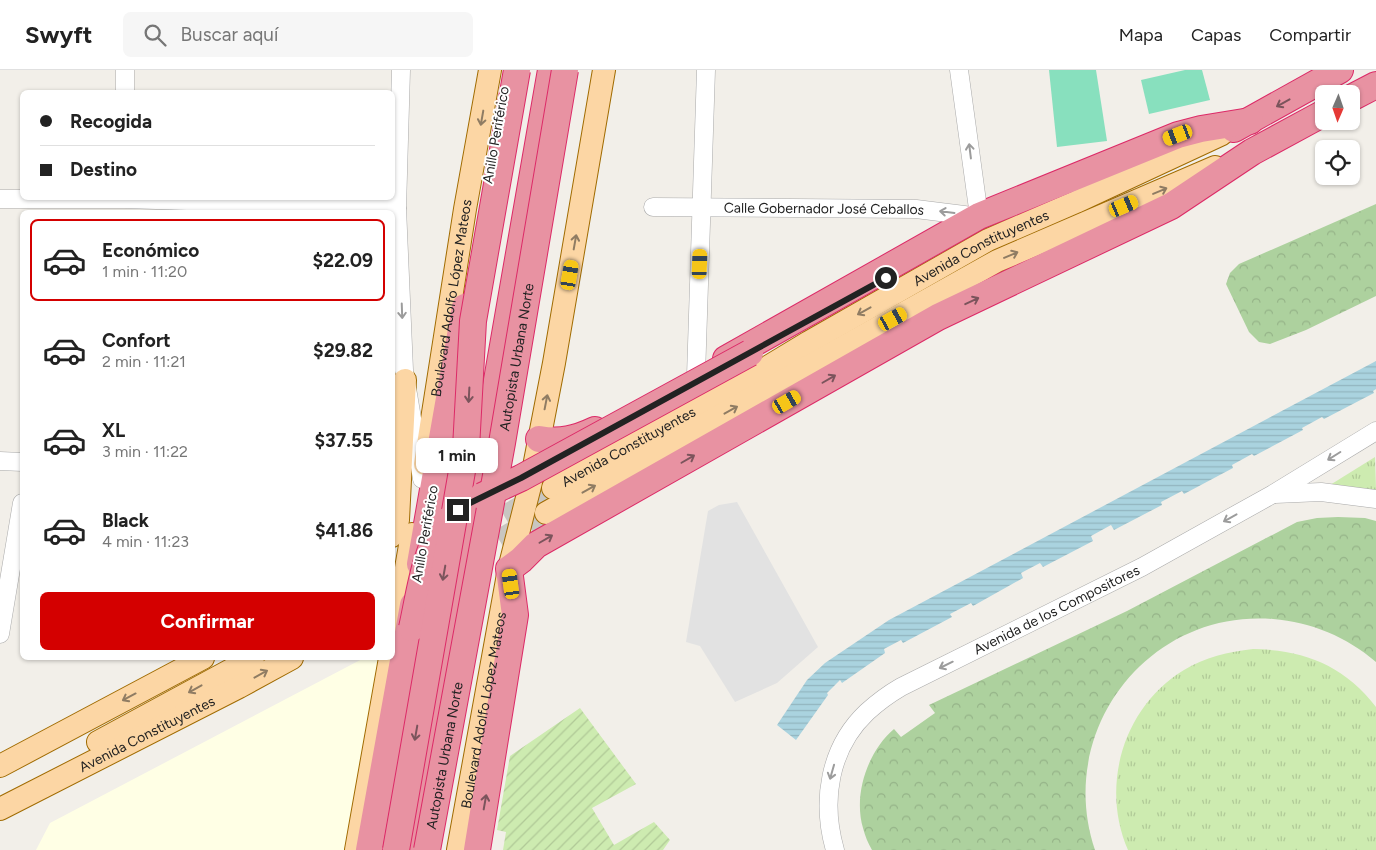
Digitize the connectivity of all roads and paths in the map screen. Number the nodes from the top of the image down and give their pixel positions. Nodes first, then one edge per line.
1 (125, 70) edge
2 (401, 70) edge
3 (490, 70) edge
4 (508, 70) edge
5 (517, 70) edge
6 (550, 70) edge
7 (565, 70) edge
8 (604, 70) edge
9 (706, 70) edge
10 (959, 70) edge
11 (1340, 70) edge
12 (1316, 78) edge
13 (1376, 85) edge
14 (125, 90) edge
15 (1360, 93) edge
16 (1315, 118) edge
17 (1250, 121) junction
18 (1222, 134) junction
19 (1252, 152) junction
20 (0, 199) edge
21 (20, 200) edge
22 (31, 200) edge
23 (123, 203) edge
24 (653, 207) dead end
25 (397, 208) junction
26 (702, 208) junction
27 (981, 224) junction
28 (696, 376) junction
29 (405, 380) junction
30 (1376, 431) edge
31 (539, 439) junction
32 (0, 461) edge
33 (20, 462) edge
34 (422, 479) junction
35 (553, 488) tunnel mouth
36 (1273, 494) junction
37 (1376, 499) edge
38 (546, 513) tunnel mouth
39 (20, 516) edge
40 (395, 528) edge
41 (509, 569) junction
42 (395, 629) edge
43 (0, 634) edge
44 (199, 660) edge
45 (249, 660) edge
46 (288, 660) edge
47 (390, 660) edge
48 (239, 686) junction
49 (0, 766) edge
50 (0, 793) edge
51 (0, 809) edge
52 (0, 824) edge
53 (356, 850) edge
54 (371, 850) edge
55 (396, 850) edge
56 (412, 850) edge
57 (427, 850) edge
58 (458, 850) edge
59 (477, 850) edge
60 (835, 850) edge

1 - 14 street
2 - 25 street
3 -> 34 main road, Boulevard Adolfo López Mateos
4 - 54 highway, Anillo Periférico
5 -> 55 highway, bridge
6 - 56 highway
7 - 57 highway, Autopista Urbana Norte, bridge
31 -> 8 main road, Boulevard Adolfo López Mateos
9 - 26 street
27 -> 10 street
11 - 12 highway, Avenida Constituyentes
12 -> 17 highway, Avenida Constituyentes
13 - 15 highway
16 - 19 highway, Avenida Constituyentes
17 - 18 highway, Avenida Constituyentes
17 - 27 highway
18 - 27 highway
18 -> 35 main road, Avenida Constituyentes
38 -> 19 main road, Avenida Constituyentes
41 -> 19 highway
20 - 21 street
22 - 23 street
23 - 25 street
24 - 26 street, Calle Gobernador José Ceballos
25 -> 29 street
27 -> 26 street, Calle Gobernador José Ceballos
26 - 28 street
27 - 28 highway
27 - 54 highway, bridge
28 - 31 highway
29 - 34 street
29 - 40 main road
30 -> 36 street, Avenida de los Compositores
31 - 41 main road, Boulevard Adolfo López Mateos
32 - 33 street
34 - 42 main road, Boulevard Adolfo López Mateos
36 - 37 street
36 -> 60 street, Avenida de los Compositores
39 - 43 street
41 - 58 main road, Boulevard Adolfo López Mateos
59 -> 41 highway
44 -> 49 main road
45 -> 50 main road, Avenida Constituyentes
48 -> 46 main road, Avenida Constituyentes
47 - 53 main road
48 - 51 main road, Avenida Constituyentes
48 - 52 main road

